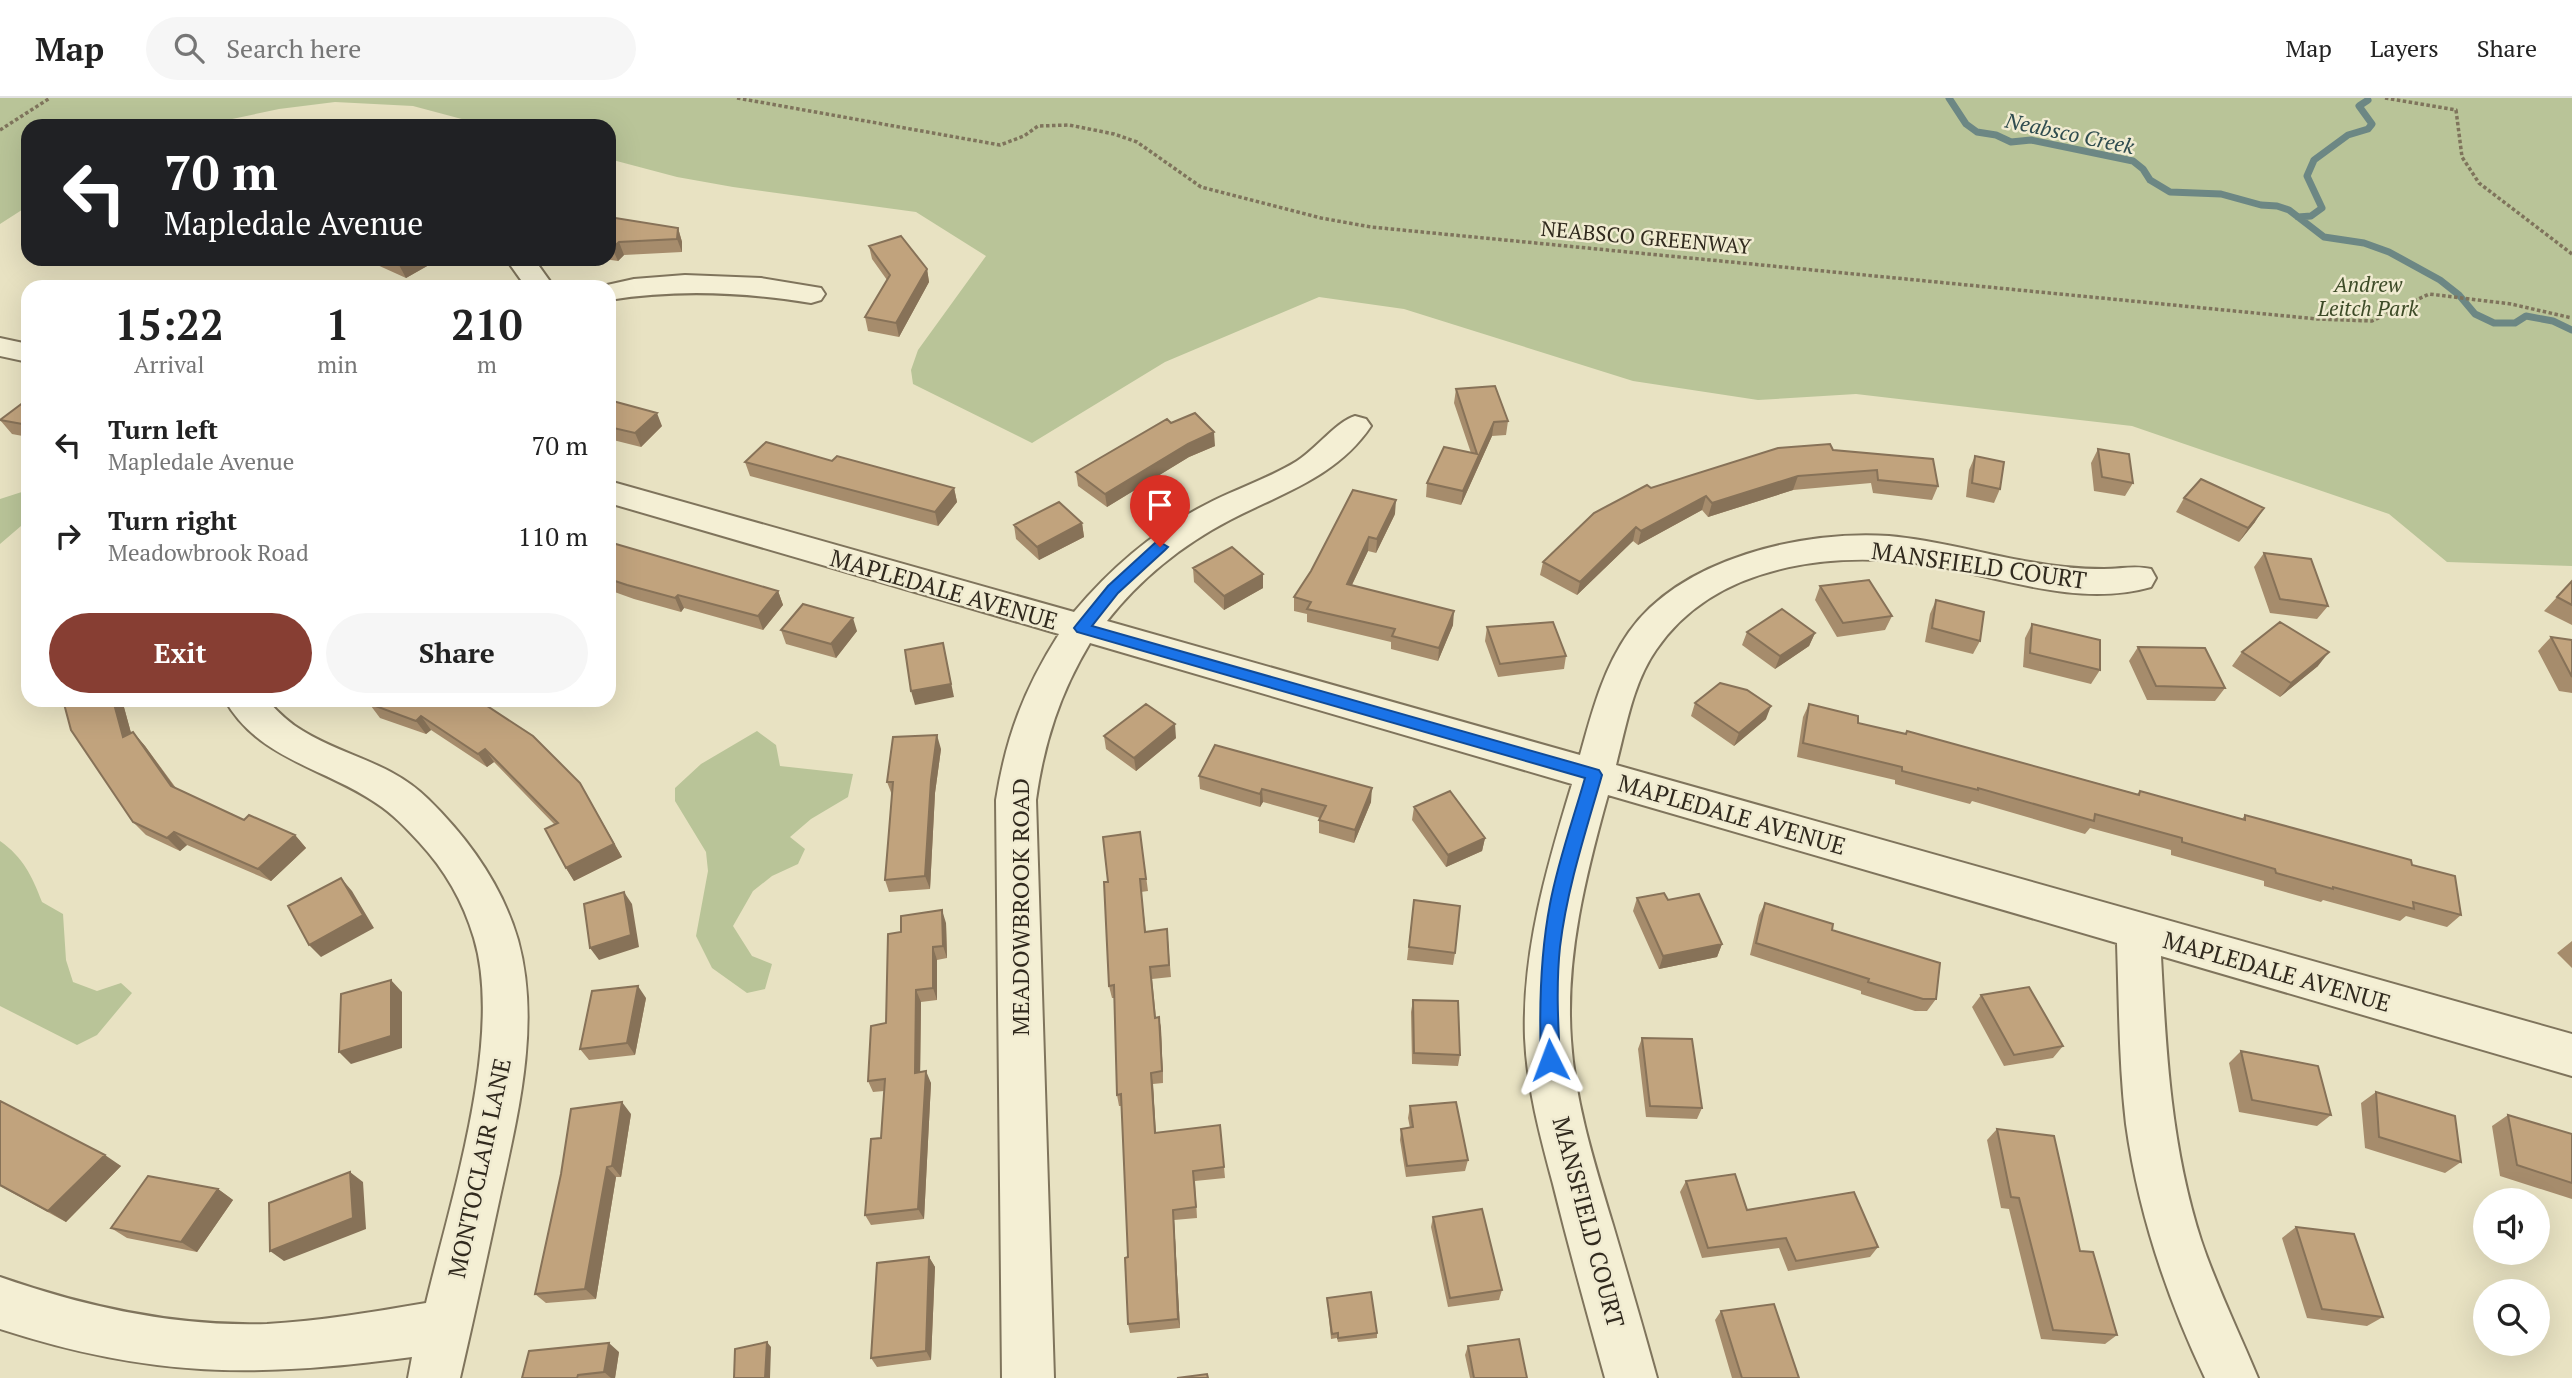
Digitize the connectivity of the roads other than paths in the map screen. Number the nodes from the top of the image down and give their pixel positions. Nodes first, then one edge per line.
1 (616, 290) edge
2 (811, 293) dead end
3 (0, 347) edge
4 (21, 352) edge
5 (1356, 426) dead end
6 (616, 494) edge
7 (2139, 578) dead end
8 (1082, 628) junction
9 (251, 707) edge
10 (1594, 775) junction
11 (2138, 931) junction
12 (2572, 1055) edge
13 (0, 1303) edge
14 (446, 1326) junction
15 (433, 1378) edge
16 (1028, 1378) edge
17 (1631, 1378) edge
18 (2232, 1378) edge

1 - 2 street
3 - 4 street
5 - 8 street, MEADOWBROOK ROAD
6 - 8 street, MAPLEDALE AVENUE
7 - 10 street, MANSFIELD COURT
8 - 10 street, MAPLEDALE AVENUE
8 - 16 street, MEADOWBROOK ROAD
9 - 14 street, MONTOCLAIR LANE
10 - 11 street, MAPLEDALE AVENUE
10 - 17 street, MANSFIELD COURT
11 - 12 street, MAPLEDALE AVENUE
11 - 18 street
13 - 14 street
14 - 15 street, MONTOCLAIR LANE

